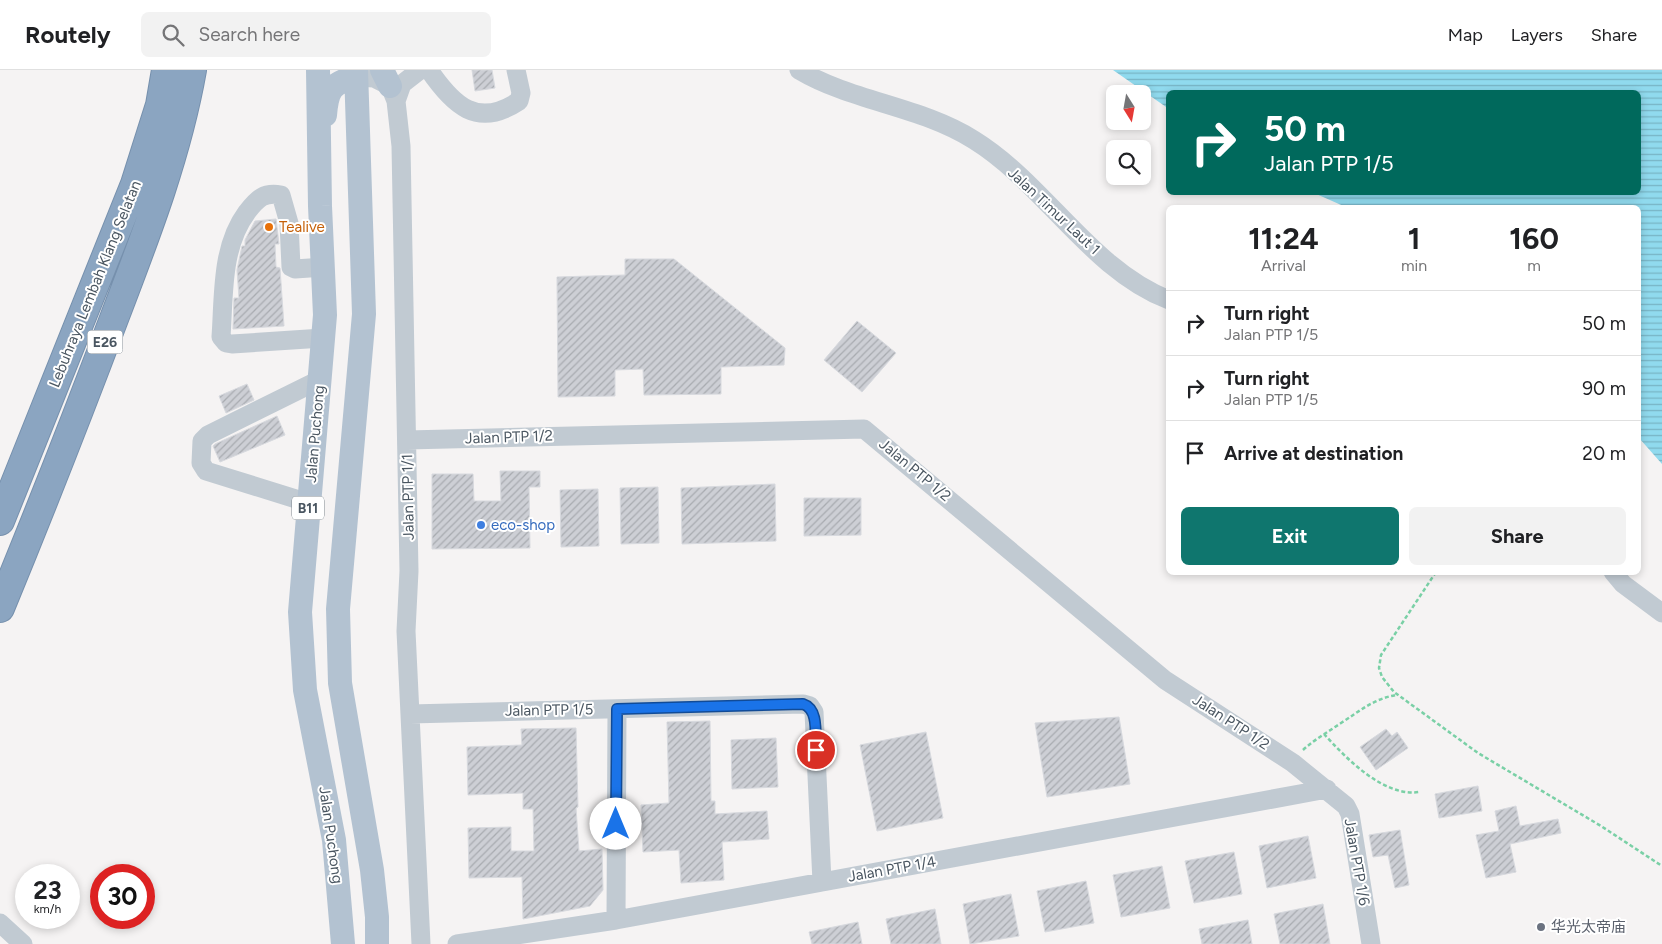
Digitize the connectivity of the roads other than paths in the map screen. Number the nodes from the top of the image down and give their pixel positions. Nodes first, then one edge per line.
1 (166, 70) edge
2 (192, 70) edge
3 (318, 70) edge
4 (420, 70) edge
5 (429, 70) edge
6 (516, 70) edge
7 (799, 70) edge
8 (356, 74) edge
9 (389, 86) edge
10 (320, 206) junction
11 (324, 267) junction
12 (1166, 299) edge
13 (323, 338) junction
14 (320, 380) junction
15 (407, 440) junction
16 (309, 504) junction
17 (0, 521) edge
18 (1616, 575) edge
19 (0, 608) edge
20 (1662, 613) edge
21 (617, 709) junction
22 (410, 714) junction
23 (1327, 789) junction
24 (822, 882) junction
25 (616, 920) junction
26 (0, 923) edge
27 (345, 939) edge
28 (23, 944) edge
29 (377, 944) edge
30 (421, 944) edge
31 (456, 944) edge
32 (1371, 944) edge

1 - 17 highway, Lebuhraya Lembah Klang Selatan / E26
2 - 19 highway, Lebuhraya Lembah Klang Selatan / E26
3 - 10 main road, Jalan Puchong / B11
4 - 9 street
5 - 6 street
7 - 12 street, Jalan Timur Laut 1
8 - 9 street
8 - 10 main road
8 - 29 main road, B11
9 - 15 street, Jalan PTP 1/1
10 - 11 main road, Jalan Puchong / B11
11 - 13 main road, Jalan Puchong / B11
11 - 13 street
13 - 14 main road, Jalan Puchong / B11
14 - 16 main road, Jalan Puchong / B11
14 - 16 street
15 - 22 street, Jalan PTP 1/1
15 - 23 street, Jalan PTP 1/2
16 - 27 main road, Jalan Puchong / B11
18 - 20 street
21 - 22 street, Jalan PTP 1/5
21 - 24 street, Jalan PTP 1/5
21 - 25 street
22 - 30 street, Jalan PTP 1/1
23 - 24 street, Jalan PTP 1/4
23 - 32 street, Jalan PTP 1/6
24 - 25 street, Jalan PTP 1/4
25 - 31 street, Jalan PTP 1/4
26 - 28 street

